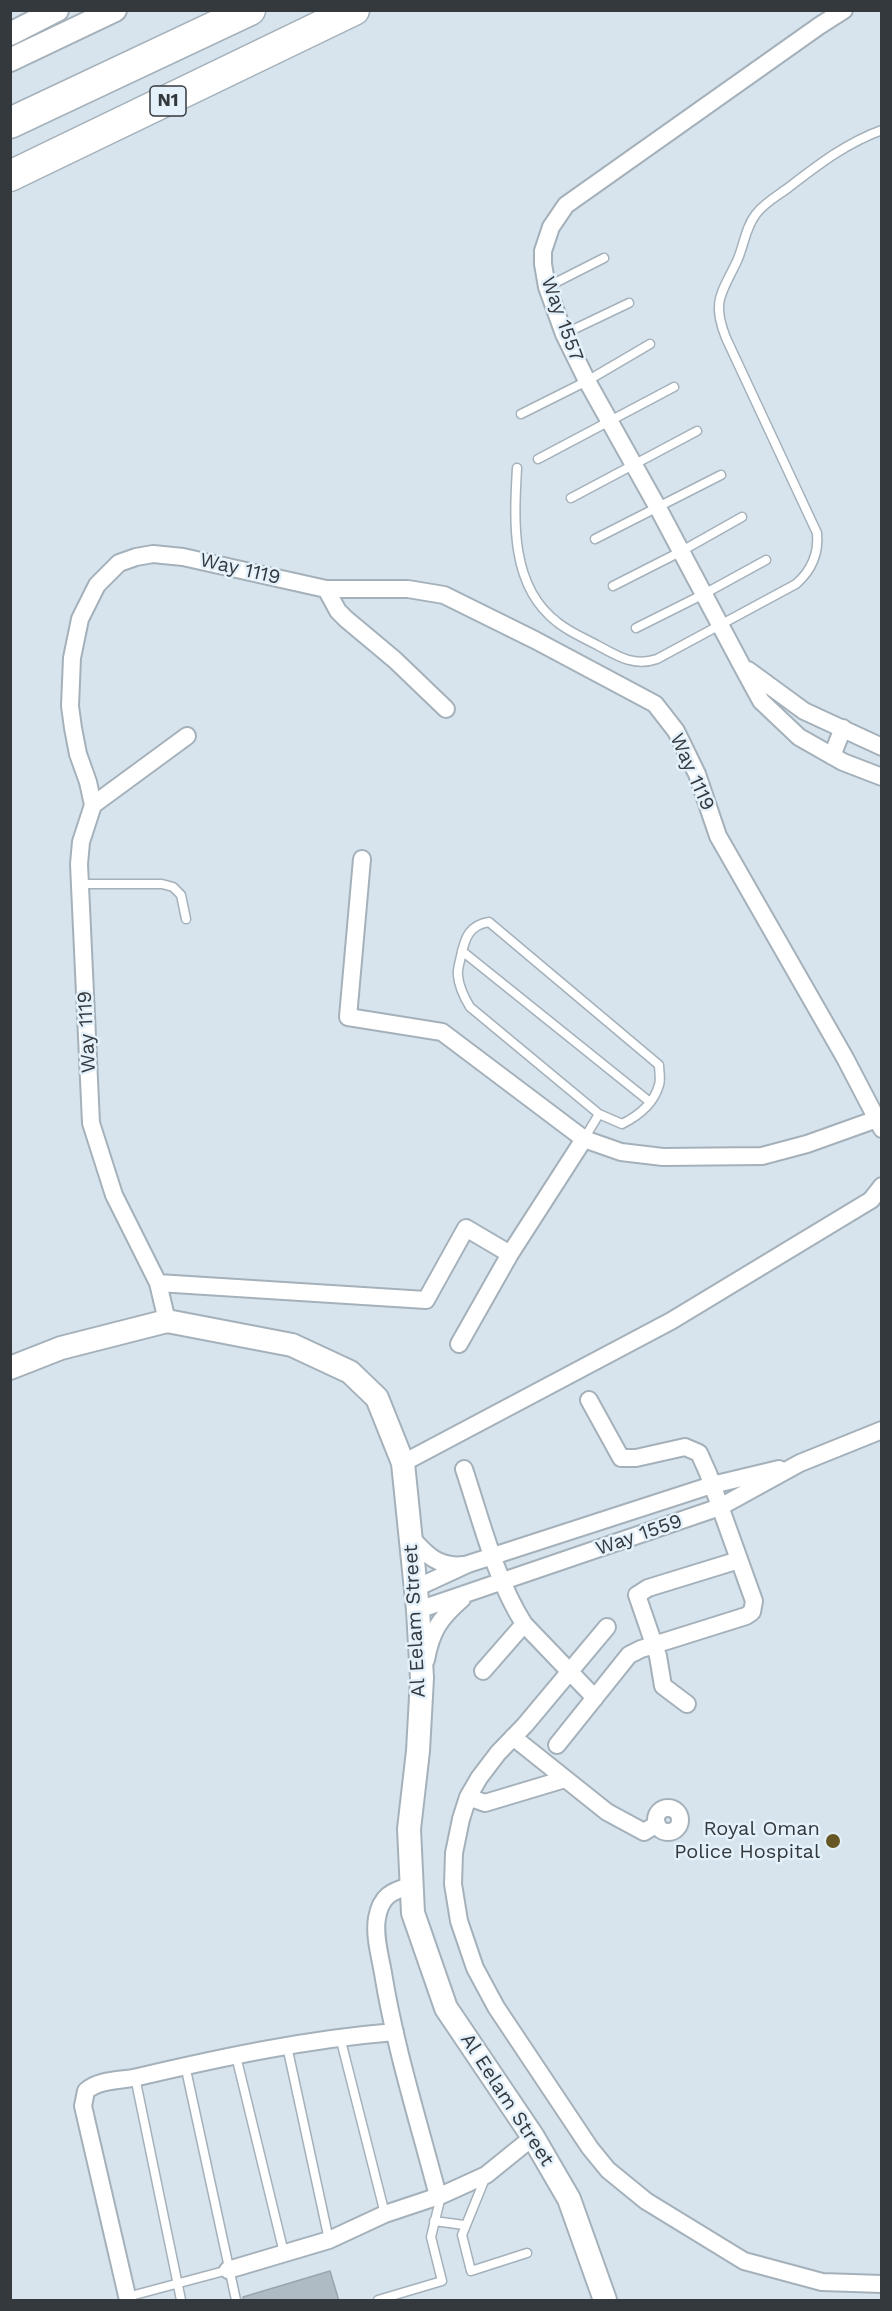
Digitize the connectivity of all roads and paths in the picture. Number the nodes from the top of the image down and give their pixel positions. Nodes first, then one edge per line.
1 (57, 10) edge
2 (115, 10) edge
3 (250, 10) edge
4 (354, 10) edge
5 (377, 10) edge
6 (844, 10) edge
7 (325, 26) junction
8 (10, 34) edge
9 (10, 60) edge
10 (10, 123) edge
11 (882, 130) edge
12 (10, 176) edge
13 (604, 258) dead end
14 (547, 287) junction
15 (628, 303) dead end
16 (564, 334) junction
17 (650, 345) dead end
18 (586, 381) junction
19 (674, 387) dead end
20 (521, 414) dead end
21 (610, 422) junction
22 (697, 431) dead end
23 (538, 459) dead end
24 (634, 465) junction
25 (517, 468) dead end
26 (721, 475) dead end
27 (571, 498) dead end
28 (658, 508) junction
29 (742, 518) dead end
30 (595, 539) dead end
31 (681, 552) junction
32 (766, 560) dead end
33 (613, 586) dead end
34 (326, 588) junction
35 (704, 594) junction
36 (720, 623) junction
37 (636, 628) dead end
38 (742, 666) junction
39 (446, 709) dead end
40 (843, 728) junction
41 (187, 736) dead end
42 (881, 747) edge
43 (832, 756) junction
44 (878, 775) edge
45 (93, 805) junction
46 (362, 859) dead end
47 (80, 884) junction
48 (186, 919) dead end
49 (462, 951) junction
50 (650, 1102) junction
51 (599, 1114) junction
52 (879, 1124) edge
53 (584, 1139) junction
54 (882, 1186) edge
55 (510, 1254) junction
56 (158, 1283) junction
57 (167, 1322) junction
58 (459, 1344) dead end
59 (10, 1368) edge
60 (589, 1400) dead end
61 (882, 1430) edge
62 (403, 1463) junction
63 (800, 1463) junction
64 (464, 1469) dead end
65 (712, 1485) junction
66 (720, 1507) junction
67 (410, 1536) junction
68 (493, 1556) junction
69 (739, 1560) junction
70 (468, 1564) junction
71 (503, 1580) junction
72 (416, 1588) junction
73 (471, 1592) junction
74 (418, 1610) junction
75 (524, 1624) junction
76 (607, 1627) dead end
77 (654, 1645) junction
78 (569, 1670) junction
79 (483, 1671) dead end
80 (422, 1678) junction
81 (595, 1698) junction
82 (687, 1704) dead end
83 (513, 1737) junction
84 (557, 1745) dead end
85 (565, 1779) junction
86 (468, 1797) junction
87 (657, 1824) dead end
88 (411, 1886) junction
89 (395, 2032) junction
90 (339, 2036) junction
91 (287, 2046) junction
92 (236, 2056) junction
93 (185, 2065) junction
94 (135, 2078) junction
95 (533, 2137) junction
96 (486, 2175) junction
97 (440, 2196) junction
98 (385, 2214) junction
99 (434, 2221) junction
100 (464, 2226) junction
101 (329, 2240) junction
102 (284, 2253) junction
103 (527, 2253) dead end
104 (228, 2270) junction
105 (882, 2284) edge
106 (177, 2285) junction
107 (127, 2299) edge
108 (181, 2301) edge
109 (236, 2301) edge
110 (378, 2301) edge
111 (605, 2301) edge

1 - 8 main road
2 - 9 main road
3 - 10 highway, N1
4 - 7 highway, N1
5 - 7 highway
6 - 14 street, Way 1557
7 - 12 highway, N1
11 - 36 lane
13 - 14 lane
14 - 16 street, Way 1557
15 - 16 lane
16 - 18 street, Way 1557
17 - 18 lane
18 - 20 lane
18 - 21 street, Way 1557
19 - 21 lane
21 - 23 lane
21 - 24 street, Way 1557
22 - 24 lane
24 - 27 lane
24 - 28 street, Way 1557
25 - 36 lane
26 - 28 lane
28 - 30 lane
28 - 31 street, Way 1557
29 - 31 lane
31 - 33 lane
31 - 35 street, Way 1557
32 - 35 lane
34 - 39 street
34 - 45 street, Way 1119
34 - 52 street, Way 1119
35 - 36 street, Way 1557
35 - 37 lane
36 - 38 street, Way 1557
38 - 40 street, Way 1557
38 - 43 street, Way 1557
40 - 42 street, Way 1557
40 - 43 street
41 - 45 street
42 - 44 street
43 - 44 street, Way 1557
45 - 47 street, Way 1119
46 - 53 street
47 - 48 lane
47 - 56 street, Way 1119
49 - 50 lane
49 - 50 lane
49 - 51 lane
50 - 51 lane
51 - 53 lane
52 - 53 street
53 - 55 street
54 - 62 street
55 - 56 street
55 - 58 street
56 - 57 street, Way 1119
57 - 59 main road, Al Eelam Street
57 - 62 main road, Al Eelam Street
60 - 65 street
61 - 63 street, Way 1559
62 - 67 main road, Al Eelam Street
63 - 65 street, Way 1559
63 - 66 street, Way 1559
64 - 68 street
65 - 66 street
65 - 68 street, Way 1559
66 - 69 street
66 - 71 street, Way 1559
67 - 70 street, Way 1559
67 - 72 main road, Al Eelam Street
68 - 70 street, Way 1559
68 - 71 street
69 - 77 street
69 - 77 street
70 - 72 street, Way 1559
71 - 73 street, Way 1559
71 - 75 street
72 - 74 main road, Al Eelam Street
73 - 74 street, Way 1559
73 - 80 street, Way 1559
74 - 80 main road, Al Eelam Street
75 - 78 street
75 - 79 street
76 - 78 street
77 - 81 street
77 - 82 street
78 - 81 street
78 - 83 street
80 - 88 main road, Al Eelam Street
81 - 84 street
83 - 85 street
83 - 86 street
85 - 86 street
85 - 87 street
86 - 105 street
88 - 89 street
88 - 95 main road, Al Eelam Street
89 - 90 street
89 - 97 street
90 - 91 street
90 - 98 lane
91 - 92 street
91 - 101 lane
92 - 93 street
92 - 102 lane
93 - 94 street
93 - 104 lane
94 - 106 lane
94 - 107 street
95 - 96 street
95 - 111 main road, Al Eelam Street
96 - 97 street
96 - 100 lane
97 - 98 street
97 - 99 lane
98 - 101 street
99 - 100 lane
99 - 110 lane
100 - 103 lane
101 - 102 street
102 - 104 street
104 - 106 lane
104 - 109 lane
106 - 107 lane
106 - 108 lane

